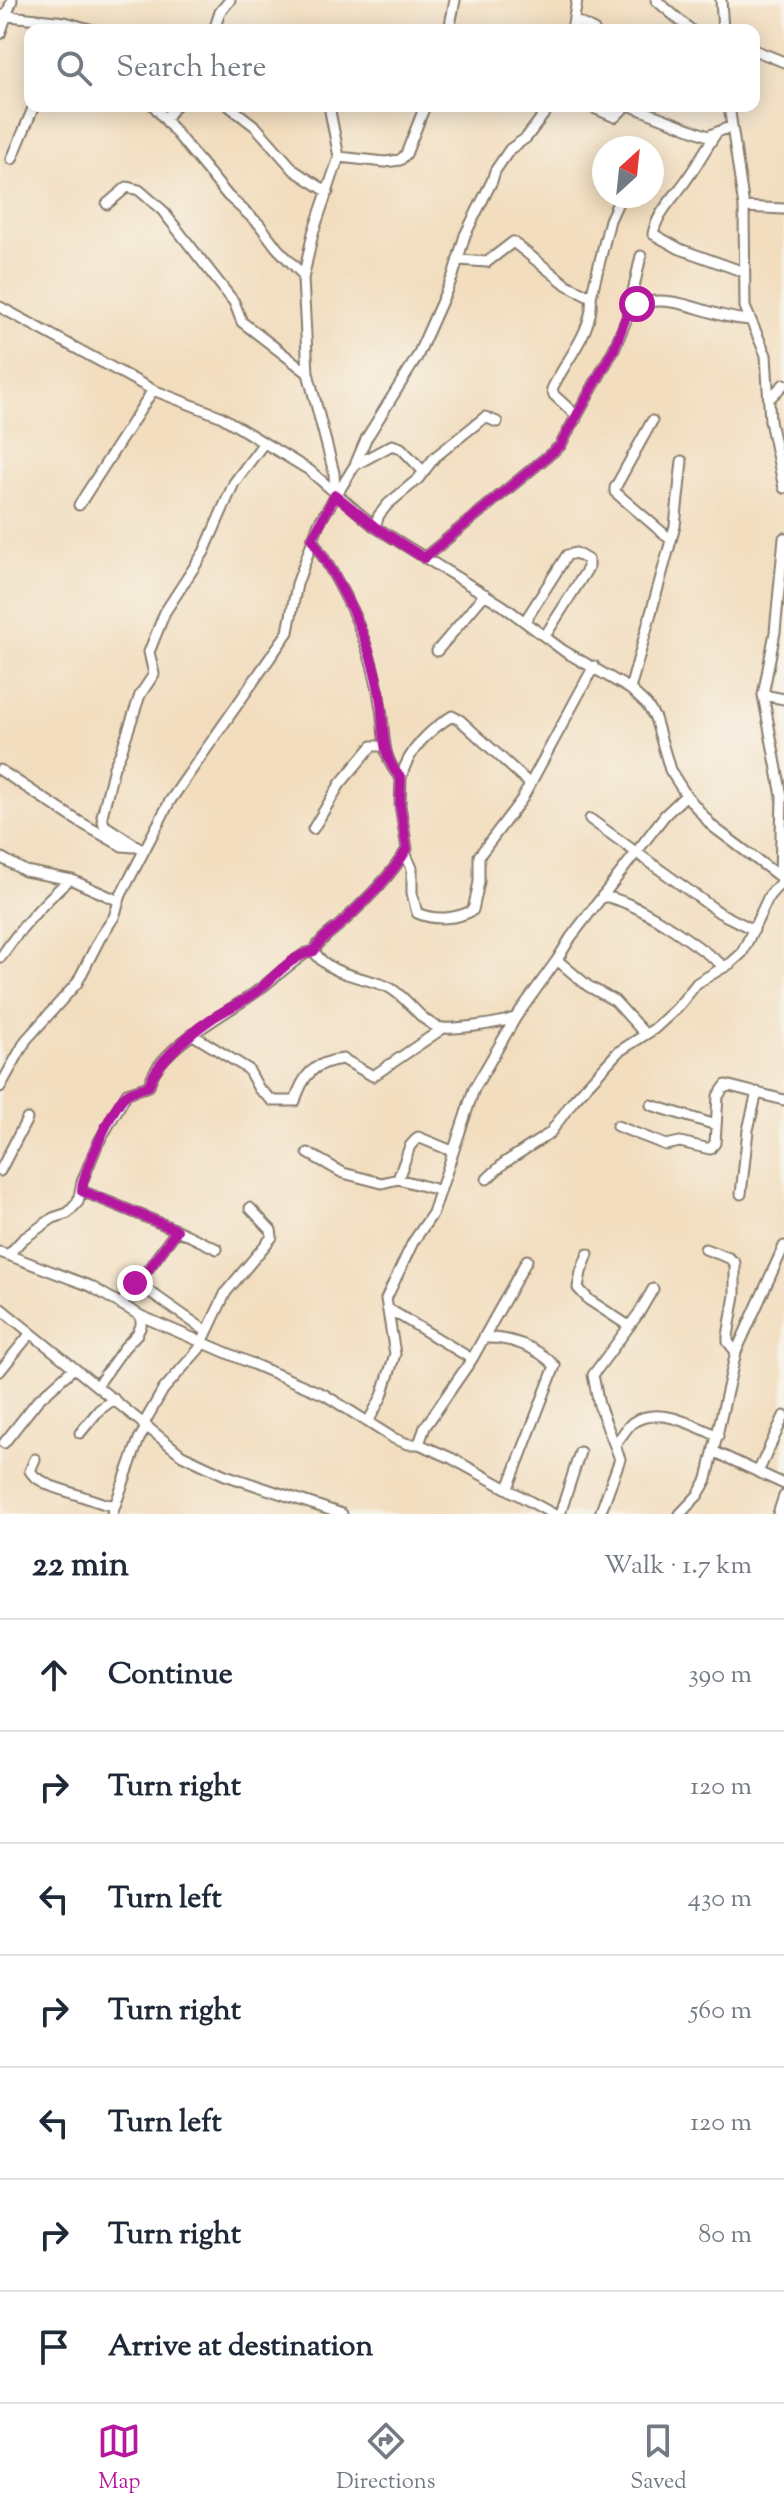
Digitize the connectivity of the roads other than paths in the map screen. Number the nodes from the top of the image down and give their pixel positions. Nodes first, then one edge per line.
1 (12, 0) edge
2 (230, 0) edge
3 (455, 0) edge
4 (577, 0) edge
5 (656, 0) edge
6 (721, 0) edge
7 (3, 15) edge
8 (52, 24) edge
9 (216, 24) edge
10 (450, 24) edge
11 (573, 24) edge
12 (684, 24) edge
13 (723, 24) edge
14 (0, 34) edge
15 (760, 52) edge
16 (784, 62) edge
17 (32, 112) edge
18 (160, 112) edge
19 (170, 112) edge
20 (237, 112) edge
21 (330, 112) edge
22 (423, 112) edge
23 (546, 112) edge
24 (603, 112) edge
25 (621, 112) edge
26 (645, 112) edge
27 (730, 112) edge
28 (166, 118) junction
29 (732, 126) junction
30 (715, 135) junction
31 (339, 157) junction
32 (12, 159) dead end
33 (328, 192) junction
34 (107, 204) dead end
35 (744, 207) junction
36 (616, 208) edge
37 (784, 209) edge
38 (641, 256) dead end
39 (459, 260) junction
40 (744, 272) junction
41 (303, 275) junction
42 (591, 297) junction
43 (0, 307) edge
44 (629, 309) junction
45 (750, 320) junction
46 (308, 373) junction
47 (784, 384) edge
48 (153, 390) junction
49 (769, 399) junction
50 (576, 419) junction
51 (652, 421) dead end
52 (497, 422) dead end
53 (263, 444) junction
54 (682, 461) dead end
55 (355, 465) junction
56 (424, 472) junction
57 (783, 483) edge
58 (335, 495) junction
59 (79, 505) dead end
60 (375, 527) junction
61 (784, 538) edge
62 (312, 539) junction
63 (670, 539) junction
64 (424, 558) junction
65 (485, 594) junction
66 (525, 621) junction
67 (545, 636) junction
68 (437, 651) dead end
69 (594, 666) junction
70 (630, 689) junction
71 (763, 695) junction
72 (784, 699) edge
73 (385, 746) junction
74 (0, 770) edge
75 (401, 778) junction
76 (530, 784) junction
77 (686, 795) junction
78 (590, 819) dead end
79 (313, 829) dead end
80 (142, 847) junction
81 (638, 852) junction
82 (405, 853) junction
83 (0, 857) edge
84 (782, 879) edge
85 (69, 880) junction
86 (602, 896) junction
87 (119, 901) junction
88 (754, 930) junction
89 (314, 951) junction
90 (1, 957) edge
91 (557, 960) junction
92 (725, 967) junction
93 (516, 1017) junction
94 (442, 1029) junction
95 (645, 1034) junction
96 (193, 1035) junction
97 (0, 1067) edge
98 (11, 1068) junction
99 (0, 1087) edge
100 (757, 1092) junction
101 (784, 1100) edge
102 (651, 1105) dead end
103 (27, 1119) dead end
104 (716, 1125) junction
105 (617, 1126) dead end
106 (452, 1151) junction
107 (308, 1153) dead end
108 (0, 1171) edge
109 (398, 1179) junction
110 (487, 1179) dead end
111 (438, 1190) junction
112 (82, 1191) junction
113 (741, 1194) dead end
114 (250, 1208) dead end
115 (177, 1230) junction
116 (784, 1246) edge
117 (217, 1249) dead end
118 (705, 1249) dead end
119 (4, 1254) edge
120 (588, 1254) dead end
121 (527, 1260) dead end
122 (140, 1281) junction
123 (653, 1289) dead end
124 (123, 1305) junction
125 (0, 1308) edge
126 (387, 1308) junction
127 (141, 1316) junction
128 (629, 1326) junction
129 (206, 1331) junction
130 (30, 1334) junction
131 (485, 1338) junction
132 (201, 1343) junction
133 (736, 1352) junction
134 (472, 1359) junction
135 (74, 1368) junction
136 (0, 1371) edge
137 (97, 1386) junction
138 (114, 1399) junction
139 (784, 1416) edge
140 (368, 1422) junction
141 (145, 1426) junction
142 (80, 1433) dead end
143 (718, 1436) junction
144 (4, 1443) dead end
145 (616, 1443) junction
146 (419, 1444) junction
147 (580, 1452) dead end
148 (715, 1452) junction
149 (35, 1459) dead end
150 (758, 1472) junction
151 (784, 1484) edge
152 (508, 1488) junction
153 (784, 1496) edge
154 (116, 1503) junction
155 (112, 1514) edge
156 (342, 1514) edge
157 (553, 1514) edge
158 (560, 1514) edge
159 (600, 1514) edge
160 (680, 1514) edge
161 (778, 1514) edge

1 - 7 street
2 - 9 street
3 - 10 street
4 - 11 street
5 - 12 street
6 - 13 street
7 - 8 street
7 - 14 street
15 - 16 street
17 - 32 street
18 - 28 street
19 - 28 street
20 - 33 street
21 - 31 street
22 - 31 street
23 - 39 street
24 - 25 street
26 - 30 street
27 - 29 street
28 - 41 street
29 - 30 street
29 - 35 street
30 - 40 street
31 - 33 street
33 - 41 street
34 - 46 street
35 - 37 street
35 - 40 street
36 - 42 street
38 - 44 street
39 - 42 street
39 - 55 street
40 - 45 street
41 - 46 street
42 - 50 street
43 - 48 street
44 - 45 street
44 - 50 street
45 - 49 street
46 - 58 street
47 - 49 street
48 - 53 street
48 - 59 street
49 - 57 street
50 - 64 street
51 - 63 street
52 - 56 street
53 - 58 street
53 - 80 street
54 - 63 street
55 - 56 street
55 - 58 street
56 - 60 street
58 - 60 street
58 - 62 street
60 - 64 street
61 - 71 street
62 - 73 street
62 - 80 street
63 - 70 street
64 - 65 street
65 - 66 street
65 - 68 street
66 - 67 street
66 - 67 street
67 - 69 street
69 - 70 street
69 - 76 street
70 - 77 street
71 - 72 street
71 - 84 street
73 - 75 street
73 - 79 street
74 - 80 street
75 - 76 street
75 - 82 street
76 - 82 street
77 - 81 street
77 - 84 street
78 - 81 street
80 - 87 street
81 - 86 street
81 - 88 street
82 - 89 street
83 - 85 street
84 - 88 street
85 - 87 street
85 - 90 street
86 - 91 street
86 - 92 street
87 - 98 street
88 - 92 street
89 - 94 street
89 - 96 street
91 - 93 street
91 - 95 street
92 - 95 street
93 - 94 street
93 - 106 street
94 - 96 street
95 - 110 street
96 - 112 street
97 - 98 street
98 - 99 street
100 - 101 street
100 - 104 street
100 - 113 street
102 - 104 street
103 - 108 street
104 - 105 street
106 - 109 street
106 - 111 street
107 - 109 street
109 - 111 street
111 - 126 street
112 - 115 street
112 - 119 street
114 - 129 street
115 - 117 street
115 - 122 street
116 - 133 street
118 - 133 street
119 - 124 street
120 - 128 street
121 - 131 street
122 - 124 street
122 - 129 street
123 - 128 street
124 - 127 street
125 - 130 street
126 - 134 street
126 - 140 street
127 - 132 street
127 - 137 street
128 - 145 street
129 - 132 street
130 - 135 street
130 - 136 street
131 - 134 street
131 - 152 street
132 - 140 street
132 - 141 street
133 - 143 street
134 - 146 street
135 - 137 street
135 - 144 street
137 - 138 street
138 - 141 street
138 - 142 street
139 - 150 street
140 - 146 street
141 - 154 street
141 - 156 street
143 - 145 street
143 - 148 street
145 - 159 street
146 - 152 street
147 - 158 street
148 - 150 street
148 - 160 street
149 - 154 street
150 - 151 street
152 - 157 street
153 - 161 street
154 - 155 street

